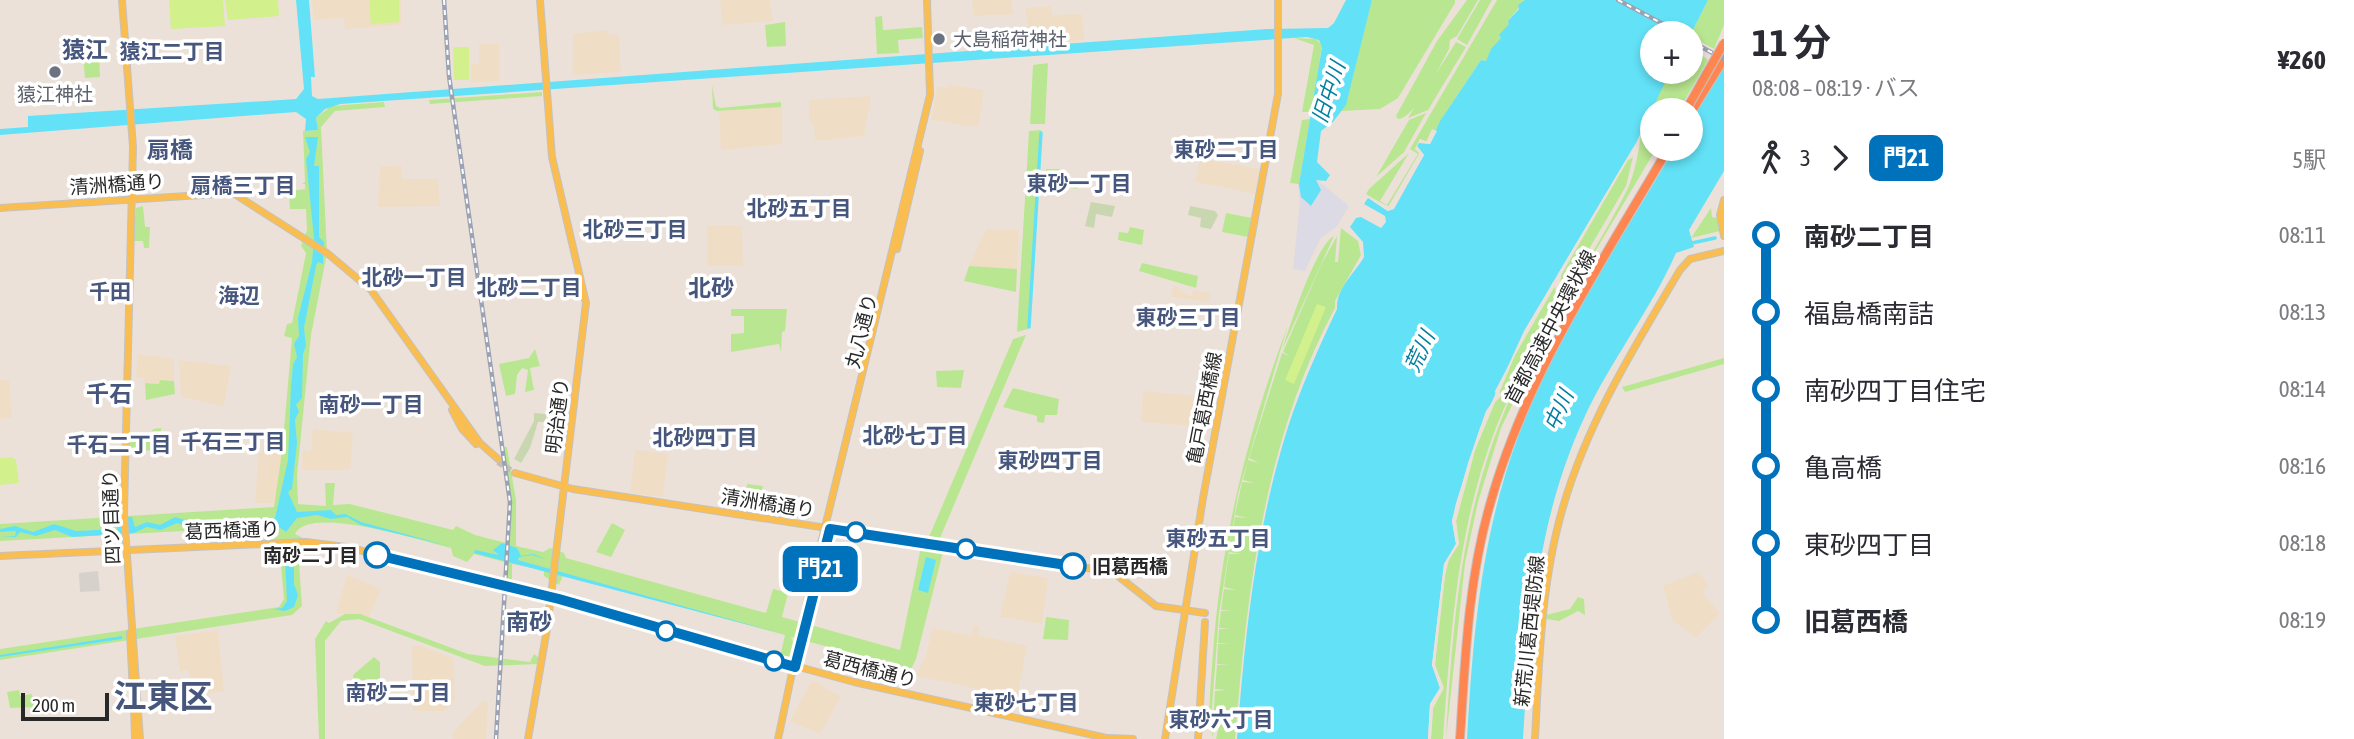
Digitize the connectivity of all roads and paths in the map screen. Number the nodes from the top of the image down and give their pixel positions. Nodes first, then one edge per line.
1 (121, 0) edge
2 (541, 0) edge
3 (928, 0) edge
4 (1278, 0) edge
5 (1724, 36) edge
6 (1724, 43) edge
7 (1724, 51) edge
8 (1724, 59) edge
9 (1694, 98) edge
10 (1695, 98) edge
11 (1696, 98) edge
12 (1697, 98) edge
13 (1659, 161) edge
14 (130, 200) junction
15 (1724, 200) edge
16 (0, 209) edge
17 (1724, 236) edge
18 (1724, 251) edge
19 (324, 253) junction
20 (466, 424) junction
21 (467, 434) junction
22 (478, 446) junction
23 (515, 471) tunnel mouth
24 (564, 488) junction
25 (828, 528) junction
26 (125, 552) junction
27 (0, 558) edge
28 (551, 597) junction
29 (1184, 611) junction
30 (1205, 613) dead end
31 (1205, 622) dead end
32 (795, 667) junction
33 (138, 739) edge
34 (528, 739) edge
35 (778, 739) edge
36 (1108, 739) edge
37 (1133, 739) edge
38 (1165, 739) edge
39 (1198, 739) edge
40 (1458, 739) edge
41 (1535, 739) edge

1 - 14 main road, 四ツ目通り
2 - 24 main road, 明治通り
3 - 25 main road, 丸八通り
4 - 29 main road, 亀戸葛西橋線
5 - 9 highway, bridge
6 - 10 highway, bridge
7 - 11 highway, bridge
8 - 12 highway
13 - 40 highway, 首都高速中央環状線
14 - 16 main road, 清洲橋通り
14 - 19 main road, 清洲橋通り
14 - 26 main road, 四ツ目通り
15 - 17 main road
18 - 41 main road, 新荒川葛西堤防線
19 - 20 main road, 清洲橋通り
19 - 21 main road, 清洲橋通り
20 - 21 main road
20 - 22 main road, 清洲橋通り
21 - 22 main road, 清洲橋通り
21 - 22 main road
23 - 24 main road, 清洲橋通り
24 - 25 main road, 清洲橋通り
24 - 28 main road, 明治通り
25 - 29 main road, 清洲橋通り
25 - 32 main road, 丸八通り
26 - 27 main road, 葛西橋通り
26 - 28 main road, 葛西橋通り
26 - 33 main road, 四ツ目通り
28 - 32 main road, 葛西橋通り
28 - 34 main road, 明治通り
29 - 30 main road, 清洲橋通り
29 - 38 main road, 亀戸葛西橋線
31 - 39 main road
32 - 35 main road, 丸八通り
32 - 36 main road, 葛西橋通り
36 - 37 main road, 葛西橋通り

